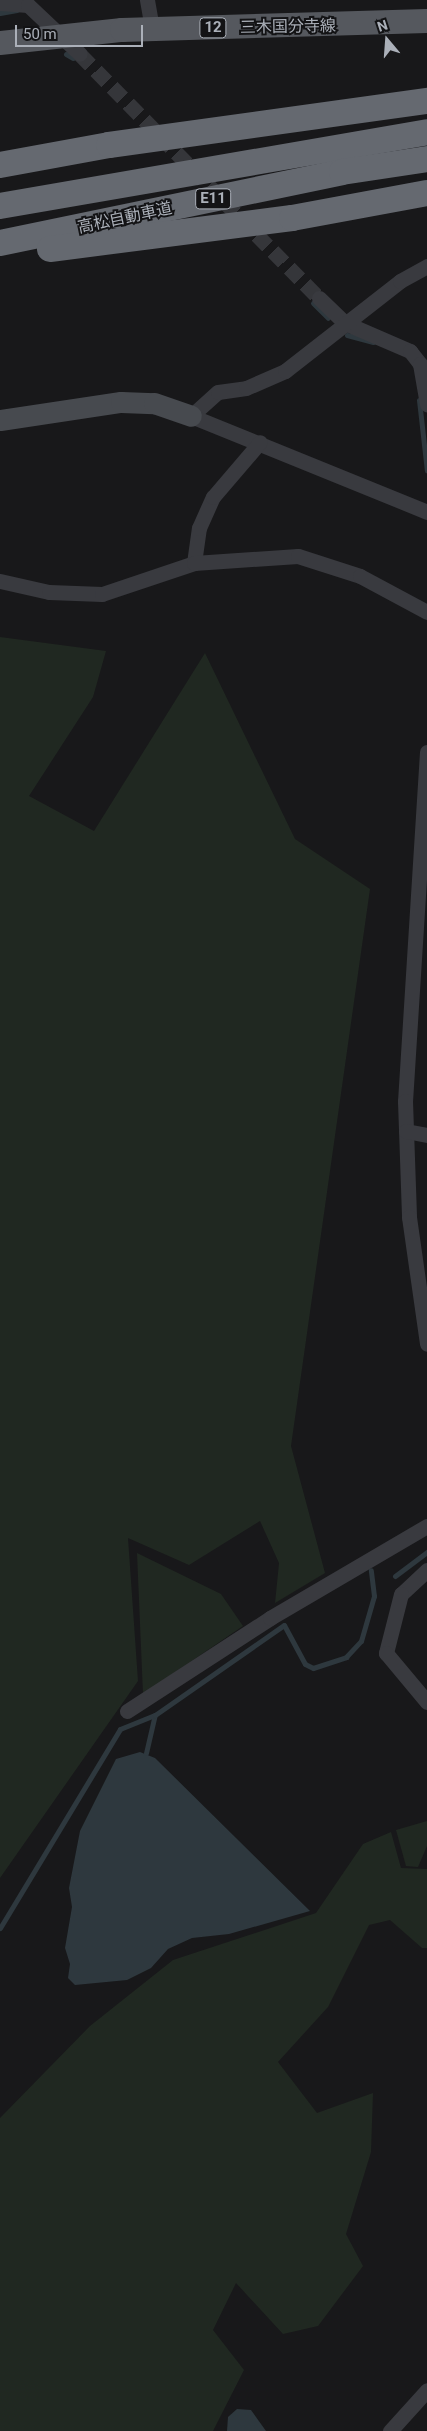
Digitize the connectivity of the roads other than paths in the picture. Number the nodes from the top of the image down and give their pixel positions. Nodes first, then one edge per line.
1 (146, 0) edge
2 (0, 2) edge
3 (427, 21) edge
4 (152, 29) junction
5 (63, 37) junction
6 (0, 43) edge
7 (80, 54) tunnel mouth
8 (427, 101) edge
9 (427, 132) edge
10 (427, 159) edge
11 (0, 165) edge
12 (427, 193) edge
13 (0, 206) edge
14 (0, 243) edge
15 (0, 255) edge
16 (427, 266) edge
17 (319, 298) tunnel mouth
18 (345, 324) junction
19 (427, 404) edge
20 (191, 416) junction
21 (0, 420) edge
22 (260, 442) junction
23 (427, 512) edge
24 (194, 563) junction
25 (0, 581) edge
26 (427, 612) edge
27 (427, 752) edge
28 (406, 1131) junction
29 (427, 1135) edge
30 (423, 1292) edge
31 (427, 1344) edge
32 (427, 1526) edge
33 (427, 1570) edge
34 (427, 1702) edge
35 (127, 1711) dead end
36 (427, 2390) edge
37 (390, 2431) edge

1 - 4 street
2 - 5 street
3 - 4 main road, 三木国分寺線 / 12
4 - 5 main road, 三木国分寺線 / 12
5 - 6 main road, 三木国分寺線 / 12
5 - 7 street
8 - 11 highway
9 - 13 highway, E11
10 - 14 highway, 高松自動車道 / E11
12 - 15 highway
16 - 18 street
17 - 18 street
18 - 19 street
18 - 20 street
20 - 21 street
20 - 22 street
22 - 23 street
22 - 24 street
24 - 25 street
24 - 26 street
27 - 28 street
28 - 29 street
28 - 30 street
30 - 31 street
32 - 35 street
33 - 34 street
36 - 37 street

